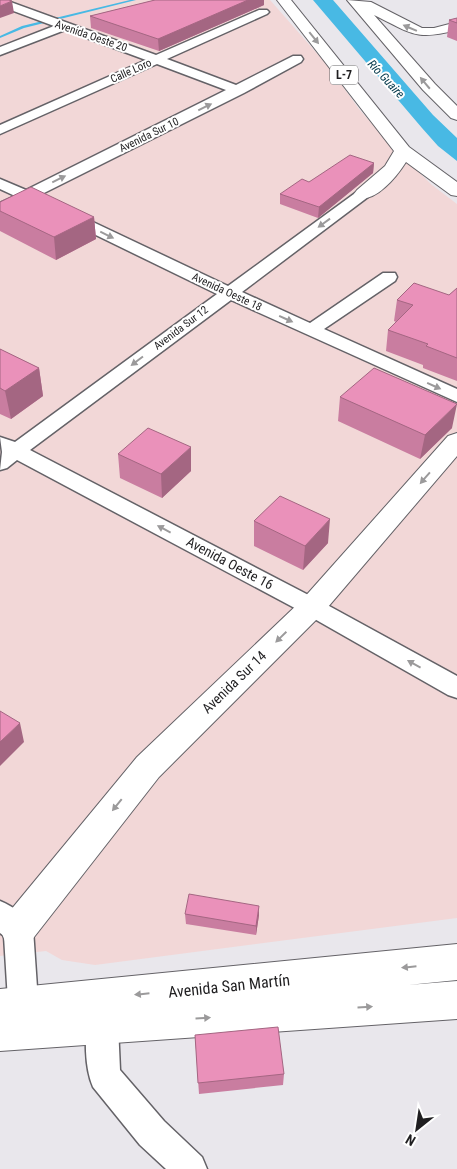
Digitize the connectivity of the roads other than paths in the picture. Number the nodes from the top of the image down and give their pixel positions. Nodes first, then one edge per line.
1 (21, 0) edge
2 (284, 0) edge
3 (354, 0) edge
4 (358, 0) edge
5 (4, 3) edge
6 (263, 12) dead end
7 (60, 25) junction
8 (457, 27) edge
9 (424, 45) dead end
10 (395, 49) junction
11 (0, 51) edge
12 (157, 59) junction
13 (298, 59) dead end
14 (239, 90) junction
15 (457, 95) edge
16 (457, 115) edge
17 (0, 130) edge
18 (403, 151) junction
19 (0, 183) edge
20 (457, 191) edge
21 (363, 194) joint
22 (25, 196) junction
23 (0, 209) edge
24 (389, 277) dead end
25 (229, 293) junction
26 (311, 330) junction
27 (457, 396) edge
28 (457, 441) edge
29 (6, 452) edge
30 (312, 607) junction
31 (457, 688) edge
32 (9, 922) edge
33 (457, 962) edge
34 (457, 1000) edge
35 (12, 1019) edge
36 (102, 1025) junction
37 (190, 1169) edge

1 - 5 street
2 -> 18 main road, L-7
3 - 10 main road
8 -> 4 main road
5 - 7 street, Avenida Oeste 20
6 - 12 street, Calle Loro
7 - 11 street
7 - 12 street, Avenida Oeste 20
8 - 9 main road
10 - 15 main road
16 -> 10 main road
12 - 14 street, Avenida Oeste 20
12 - 17 street, Calle Loro
13 - 14 street, Avenida Sur 10
22 -> 14 street, Avenida Sur 10
18 - 20 main road, L-7
18 - 21 main road
19 - 22 street, Avenida Oeste 18
21 -> 25 street, Avenida Sur 12
22 - 23 street, Avenida Sur 10
22 -> 25 street, Avenida Oeste 18
24 - 26 street
25 -> 26 street, Avenida Oeste 18
25 -> 29 street, Avenida Sur 12
26 -> 27 street, Avenida Oeste 18
28 -> 30 main road, Avenida Sur 14
30 -> 29 street, Avenida Oeste 16
31 -> 30 street, Avenida Oeste 16
30 -> 32 main road, Avenida Sur 14
32 - 35 street
33 -> 35 main road, Avenida San Martín
36 -> 34 main road, Avenida San Martín
35 - 36 main road, Avenida San Martín
36 - 37 street

